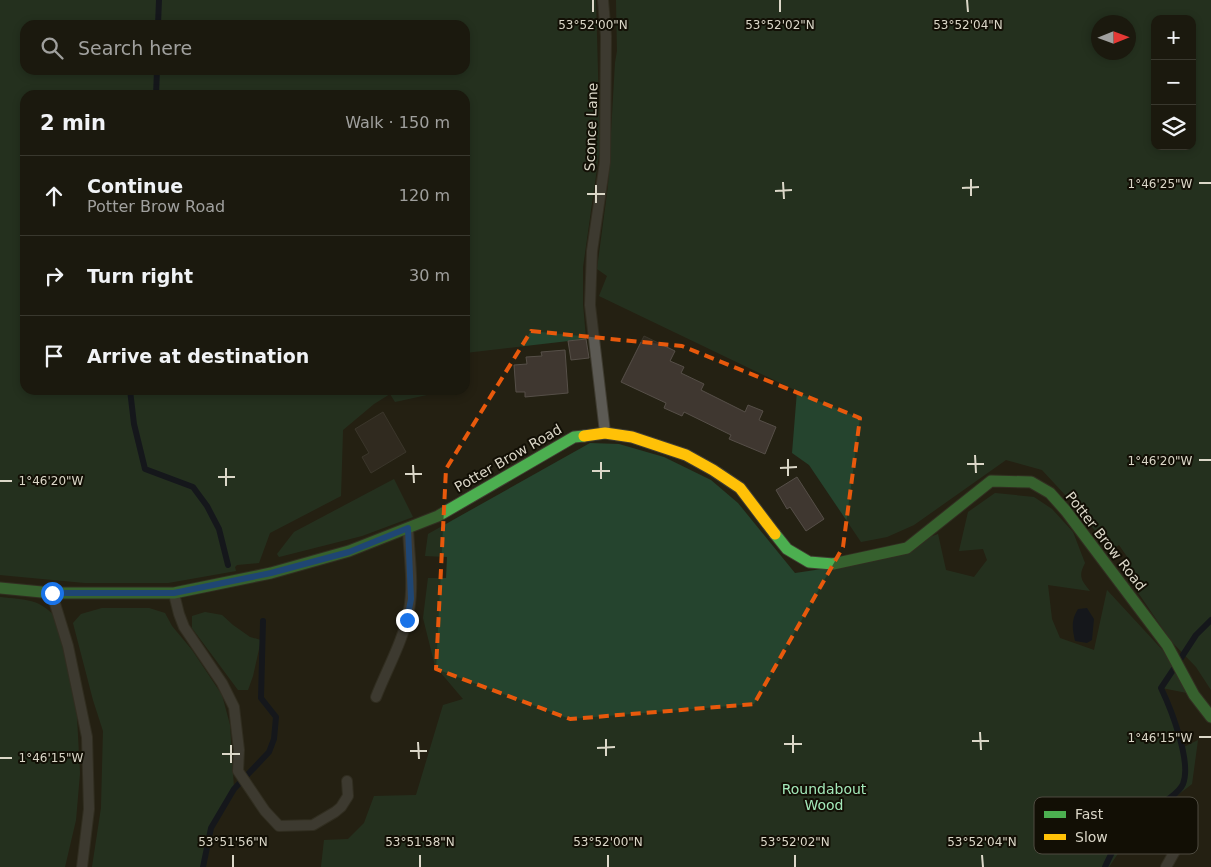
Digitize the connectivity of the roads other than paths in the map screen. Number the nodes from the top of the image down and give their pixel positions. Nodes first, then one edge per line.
1 (603, 0) edge
2 (606, 433) junction
3 (408, 528) junction
4 (0, 588) edge
5 (52, 593) junction
6 (174, 593) junction
7 (376, 697) dead end
8 (1211, 717) edge
9 (348, 781) dead end
10 (1173, 854) edge
11 (82, 867) edge
12 (1166, 867) edge

1 - 2 lane, Sconce Lane
2 - 3 street, Potter Brow Road
2 - 8 street, Potter Brow Road
3 - 6 street, Potter Brow Road
3 - 7 lane
4 - 5 street, Potter Brow Road
5 - 6 street, Potter Brow Road
5 - 11 lane
6 - 9 lane
10 - 12 lane

